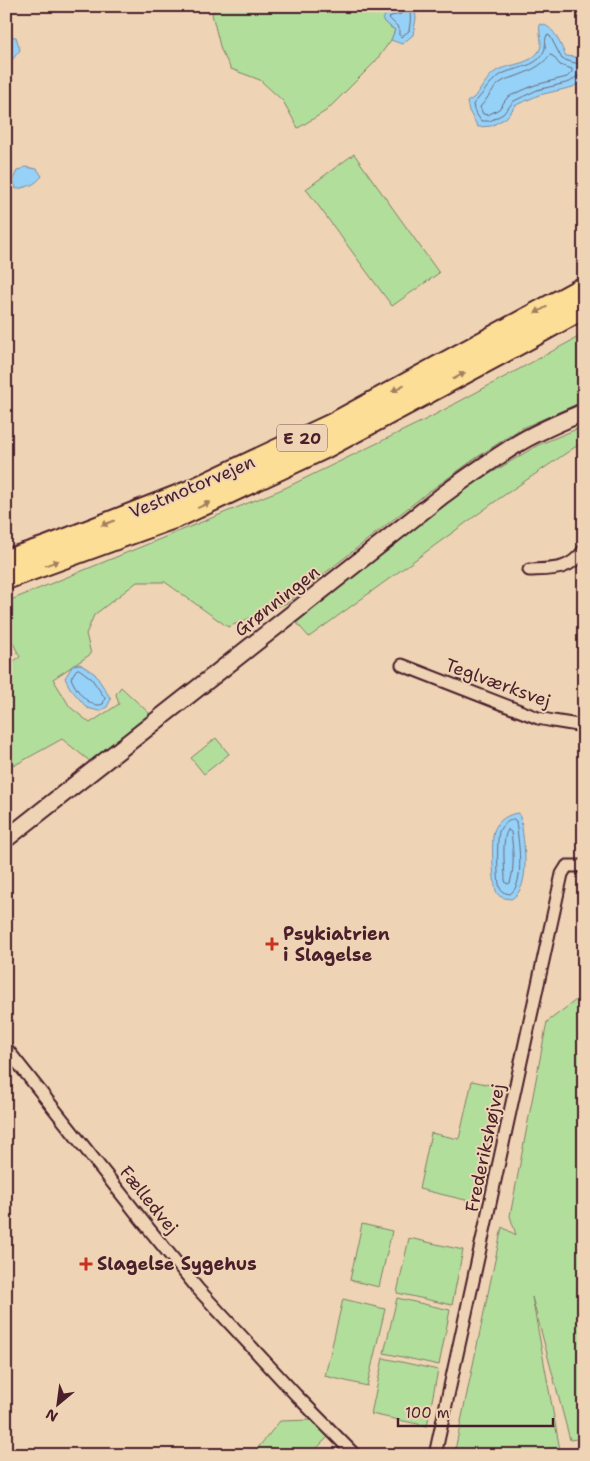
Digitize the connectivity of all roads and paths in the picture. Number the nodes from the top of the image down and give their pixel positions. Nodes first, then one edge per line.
1 (584, 287) edge
2 (584, 308) edge
3 (584, 412) edge
4 (583, 553) edge
5 (6, 560) edge
6 (529, 570) dead end
7 (6, 579) edge
8 (402, 666) dead end
9 (584, 726) edge
10 (6, 840) edge
11 (584, 866) edge
12 (6, 1048) edge
13 (355, 1455) edge
14 (436, 1455) edge

1 -> 5 highway, Vestmotorvejen / E 20
7 -> 2 highway, Vestmotorvejen / E 20
3 - 10 main road, Grønningen
4 - 6 street
8 - 9 street, Teglværksvej
11 - 14 street, Frederikshøjvej
12 - 13 street, Fælledvej

